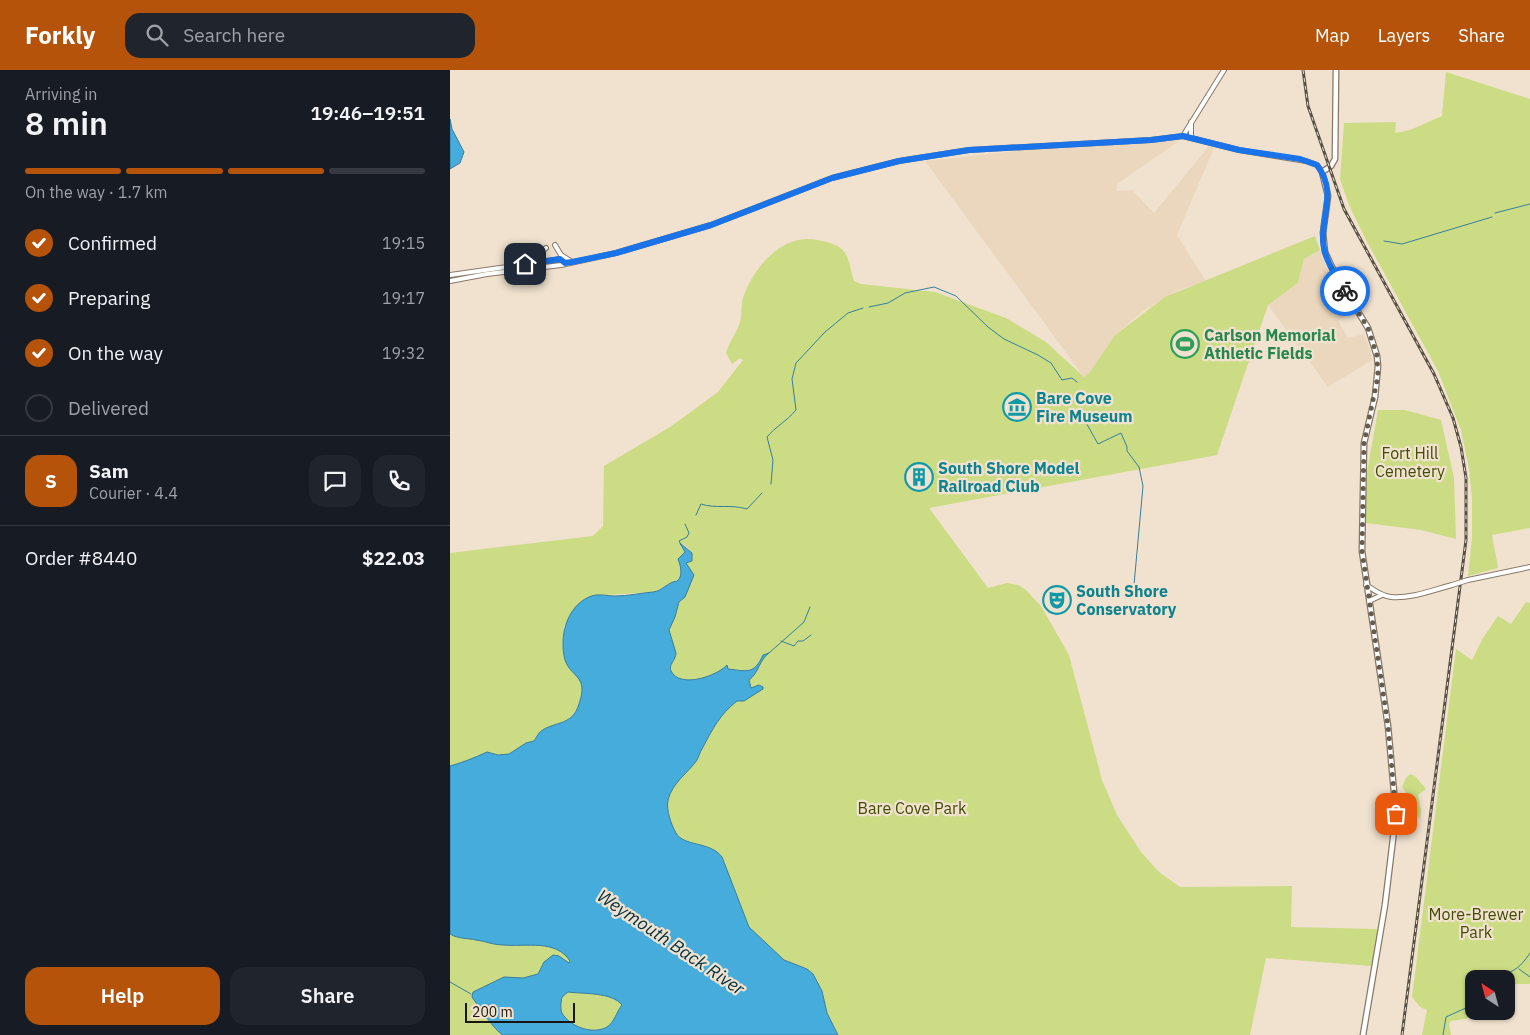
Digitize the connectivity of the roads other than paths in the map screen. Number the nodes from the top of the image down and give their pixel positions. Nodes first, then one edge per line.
1 (1224, 70) edge
2 (1336, 70) edge
3 (1191, 122) junction
4 (1183, 136) junction
5 (1191, 137) junction
6 (1322, 172) junction
7 (556, 245) dead end
8 (546, 248) dead end
9 (572, 262) junction
10 (565, 263) junction
11 (525, 264) junction
12 (450, 275) edge
13 (450, 281) edge
14 (1530, 566) edge
15 (1366, 585) junction
16 (1382, 595) junction
17 (1369, 601) junction
18 (1363, 1035) edge

1 - 3 street
2 - 6 main road
3 - 4 street
3 - 5 street
4 - 5 street
4 - 9 street
5 - 6 street
6 - 15 main road
7 - 9 street
8 - 11 street
9 - 10 street
10 - 11 street
10 - 13 street
11 - 12 street
14 - 16 street, bridge
15 - 16 street
15 - 17 main road
16 - 17 street
17 - 18 main road

